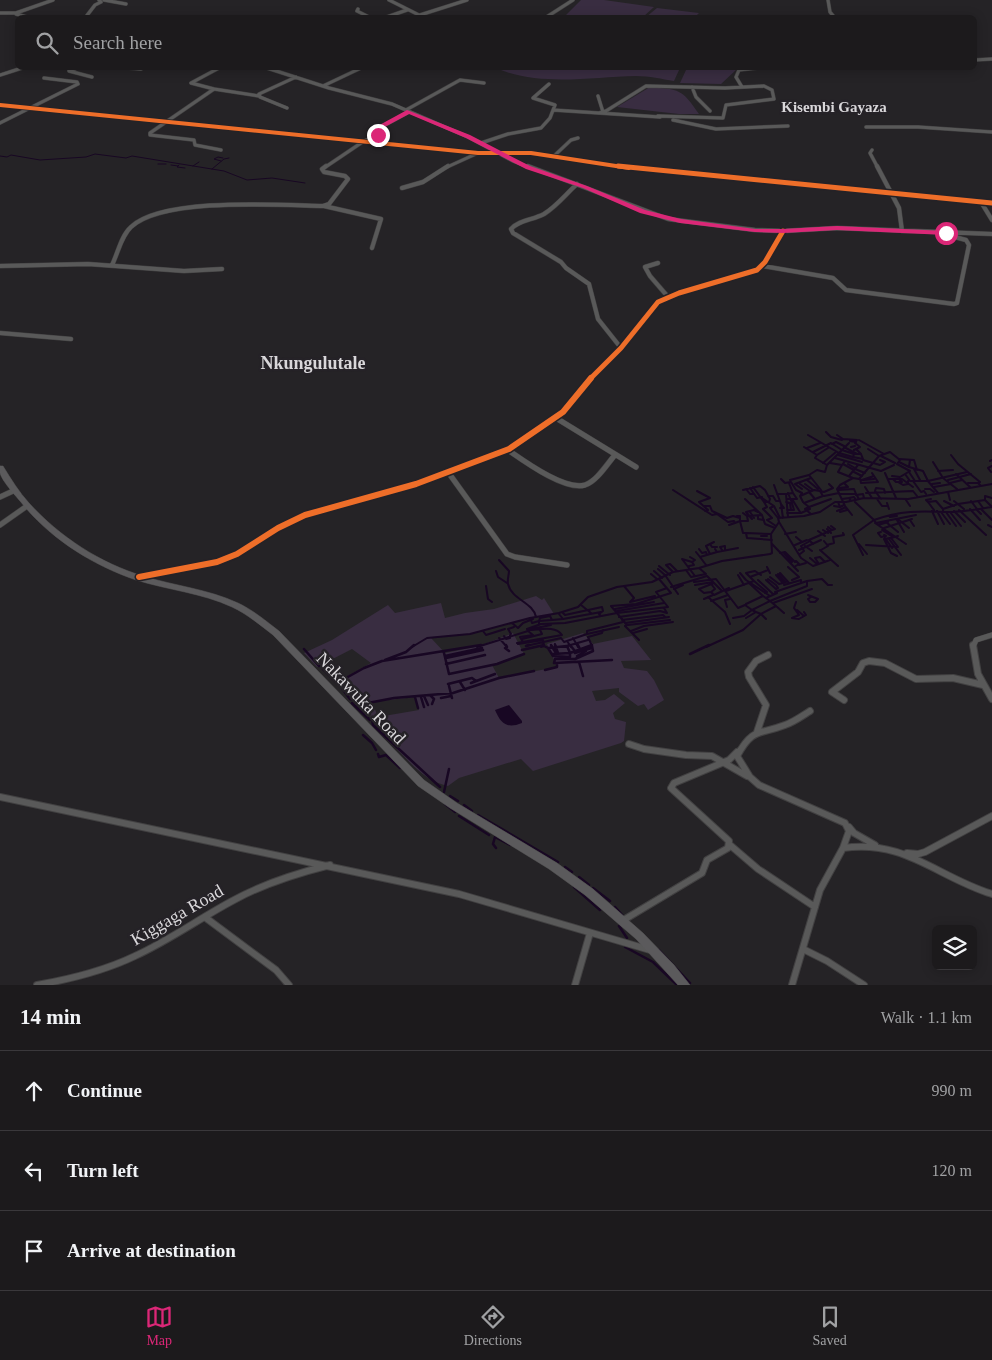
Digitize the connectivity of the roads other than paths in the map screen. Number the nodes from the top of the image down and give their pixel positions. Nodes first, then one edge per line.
1 (53, 0) edge
2 (389, 0) edge
3 (467, 0) edge
4 (573, 0) edge
5 (828, 0) edge
6 (102, 1) edge
7 (126, 4) dead end
8 (358, 9) dead end
9 (407, 10) junction
10 (0, 12) edge
11 (12, 14) junction
12 (16, 15) edge
13 (88, 15) edge
14 (364, 15) edge
15 (393, 15) edge
16 (420, 15) joint
17 (550, 15) edge
18 (832, 15) edge
19 (977, 60) edge
20 (992, 60) edge
21 (16, 70) edge
22 (72, 70) edge
23 (214, 70) edge
24 (273, 70) edge
25 (356, 70) edge
26 (739, 70) edge
27 (0, 76) edge
28 (81, 76) junction
29 (92, 77) dead end
30 (296, 77) junction
31 (44, 78) dead end
32 (69, 82) junction
33 (484, 84) dead end
34 (549, 84) dead end
35 (323, 86) junction
36 (692, 87) junction
37 (742, 87) junction
38 (214, 89) junction
39 (259, 96) junction
40 (598, 96) dead end
41 (0, 106) edge
42 (30, 108) junction
43 (287, 108) dead end
44 (553, 110) junction
45 (408, 111) junction
46 (601, 112) junction
47 (708, 115) junction
48 (658, 116) junction
49 (165, 122) junction
50 (0, 123) edge
51 (788, 126) dead end
52 (866, 127) dead end
53 (992, 132) edge
54 (578, 138) dead end
55 (364, 141) junction
56 (481, 143) junction
57 (221, 150) dead end
58 (872, 150) dead end
59 (478, 153) junction
60 (498, 154) junction
61 (555, 155) junction
62 (577, 184) junction
63 (402, 188) dead end
64 (891, 194) junction
65 (981, 202) junction
66 (992, 203) edge
67 (323, 206) junction
68 (992, 220) edge
69 (783, 231) junction
70 (902, 231) junction
71 (942, 233) junction
72 (992, 234) edge
73 (372, 248) dead end
74 (658, 263) dead end
75 (112, 265) junction
76 (0, 266) edge
77 (763, 266) junction
78 (222, 269) dead end
79 (669, 298) junction
80 (0, 333) edge
81 (72, 339) dead end
82 (621, 348) junction
83 (556, 418) junction
84 (508, 450) junction
85 (616, 456) junction
86 (636, 467) dead end
87 (0, 468) edge
88 (448, 472) junction
89 (13, 490) junction
90 (0, 497) edge
91 (27, 506) junction
92 (0, 525) edge
93 (566, 565) dead end
94 (138, 577) junction
95 (992, 634) edge
96 (768, 655) dead end
97 (979, 673) junction
98 (969, 680) junction
99 (983, 685) junction
100 (992, 699) edge
101 (844, 700) dead end
102 (810, 712) dead end
103 (756, 732) junction
104 (629, 744) dead end
105 (738, 752) junction
106 (722, 762) junction
107 (750, 777) junction
108 (0, 797) edge
109 (992, 816) edge
110 (845, 823) junction
111 (730, 845) junction
112 (882, 847) junction
113 (843, 848) junction
114 (330, 865) junction
115 (992, 894) edge
116 (815, 906) junction
117 (206, 918) junction
118 (622, 921) junction
119 (590, 933) junction
120 (803, 949) junction
121 (655, 952) junction
122 (60, 983) edge
123 (37, 985) edge
124 (289, 985) edge
125 (575, 985) edge
126 (685, 985) edge
127 (792, 985) edge
128 (864, 985) edge

1 - 11 street
2 - 9 street
3 - 16 street
4 - 17 street
5 - 18 street
6 - 7 street
6 - 13 street
8 - 14 street
9 - 15 street
9 - 16 street
10 - 11 street
11 - 12 street
19 - 20 street
21 - 27 street
22 - 28 street
23 - 38 street
24 - 30 street
25 - 35 street
26 - 37 street
28 - 29 street
28 - 32 street
30 - 35 street
30 - 39 street
31 - 32 street
32 - 42 street
33 - 45 street
34 - 44 street
35 - 45 street
36 - 37 street
36 - 46 street
36 - 47 street
37 - 47 street
38 - 39 street
38 - 49 street
39 - 43 street
40 - 46 street
41 - 42 street
42 - 49 street
42 - 50 street
44 - 46 street
44 - 56 street
45 - 55 street
45 - 56 street
46 - 48 street
47 - 48 street
48 - 51 street
49 - 55 street
49 - 57 street
52 - 53 street
54 - 61 street
55 - 59 street
55 - 67 street
56 - 60 street
58 - 64 street
59 - 60 street
59 - 63 street
60 - 61 street
60 - 62 street
61 - 64 street
62 - 69 street
62 - 82 street
64 - 65 street
64 - 70 street
65 - 66 street
65 - 68 street
67 - 73 street
67 - 75 street
69 - 70 street
69 - 77 street
70 - 71 street
71 - 72 street
71 - 77 street
74 - 79 street
75 - 76 street
75 - 78 street
77 - 79 street
79 - 82 street
80 - 81 street
82 - 83 street
83 - 84 street
83 - 85 street
84 - 85 street
84 - 88 street
85 - 86 street
87 - 89 main road, Nakawuka Road
88 - 93 street
88 - 94 street
89 - 90 street
89 - 91 main road, Nakawuka Road
91 - 92 street
91 - 94 main road, Nakawuka Road
94 - 118 main road, Nakawuka Road
95 - 97 street
96 - 103 street
97 - 98 street
97 - 99 street
98 - 99 street
98 - 101 street
99 - 100 street
102 - 103 street
103 - 105 street
104 - 106 street
105 - 106 street
105 - 107 street
106 - 107 street
106 - 111 street
107 - 110 street
108 - 114 street
109 - 112 street
110 - 112 street
110 - 113 street
111 - 116 street
111 - 118 street
112 - 113 street
112 - 115 street
113 - 116 street
114 - 117 street, Kiggaga Road
114 - 119 street
116 - 120 street
117 - 122 street, Kiggaga Road
117 - 124 street
118 - 121 main road, Nakawuka Road
119 - 121 street
119 - 125 street
120 - 127 street
120 - 128 street
121 - 126 main road, Nakawuka Road
122 - 123 street, Kiggaga Road

